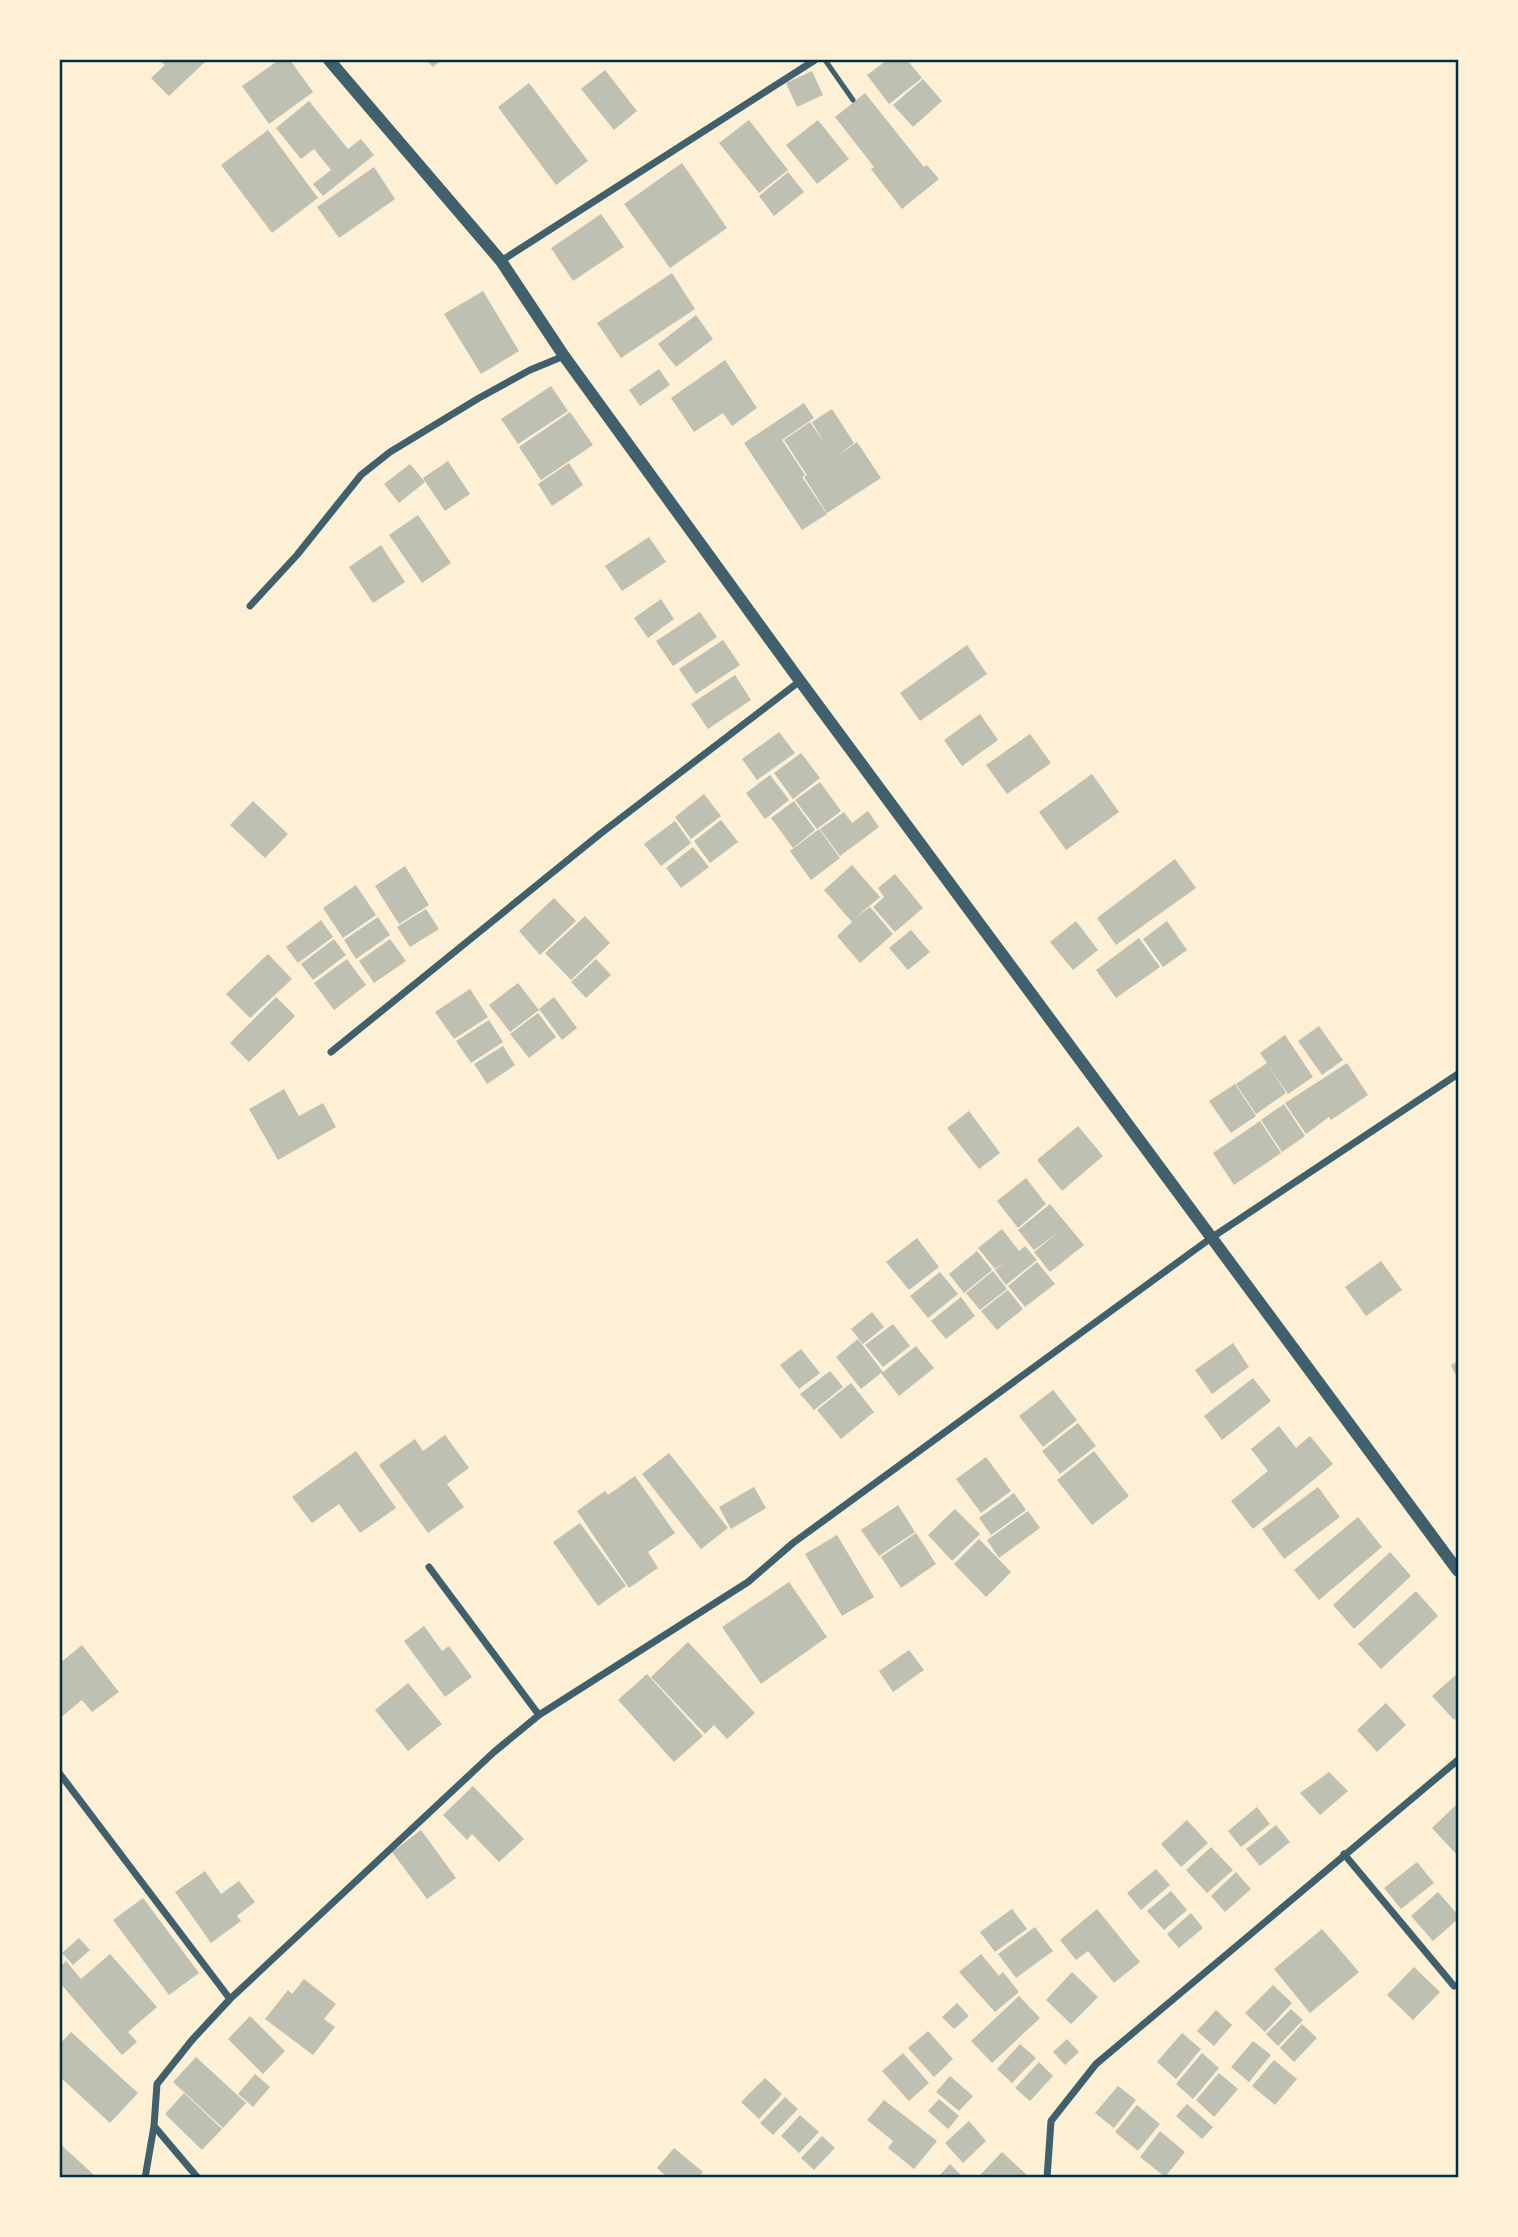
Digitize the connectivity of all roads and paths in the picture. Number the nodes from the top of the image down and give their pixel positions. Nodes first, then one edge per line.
1 (329, 60) edge
2 (815, 60) edge
3 (825, 60) edge
4 (853, 100) dead end
5 (501, 261) junction
6 (564, 356) junction
7 (250, 606) dead end
8 (800, 681) junction
9 (331, 1052) dead end
10 (1458, 1074) edge
11 (1211, 1238) junction
12 (429, 1567) dead end
13 (1458, 1571) edge
14 (539, 1715) junction
15 (1458, 1760) edge
16 (60, 1774) edge
17 (1344, 1854) junction
18 (1454, 1986) dead end
19 (230, 1998) junction
20 (154, 2126) junction
21 (145, 2178) edge
22 (198, 2178) edge
23 (1047, 2178) edge

1 - 5 street
2 - 5 street
3 - 4 lane
5 - 6 street
6 - 7 street
6 - 8 street
8 - 9 street
8 - 11 street
10 - 11 street
11 - 13 street
11 - 14 street
12 - 14 street
14 - 19 street
15 - 17 street
16 - 19 street
17 - 18 street
17 - 23 street
19 - 20 street
20 - 21 street
20 - 22 street

